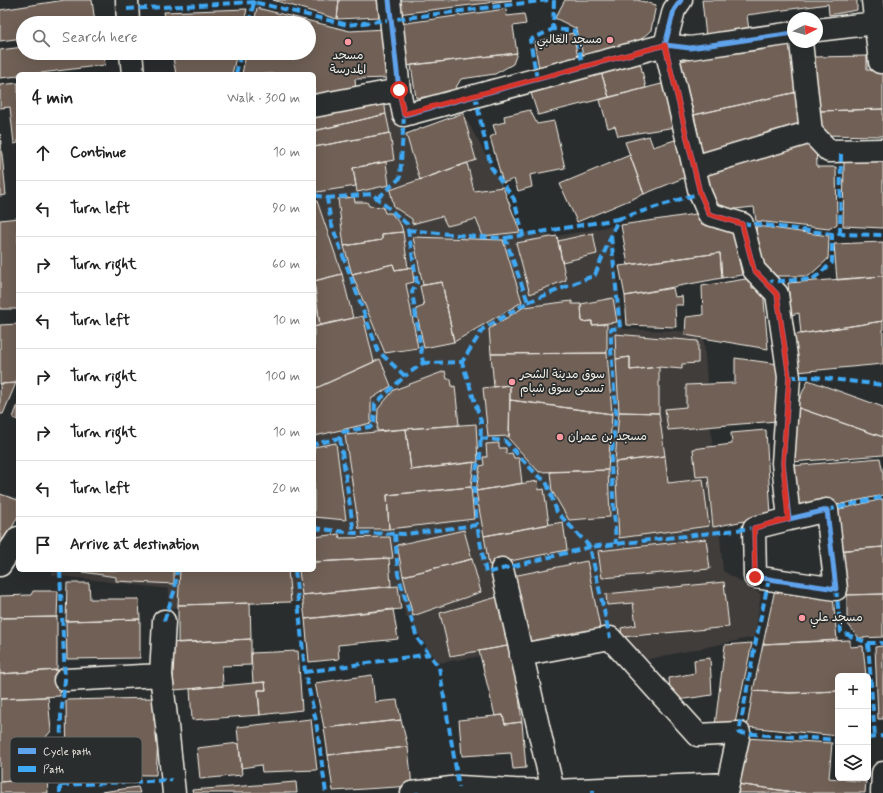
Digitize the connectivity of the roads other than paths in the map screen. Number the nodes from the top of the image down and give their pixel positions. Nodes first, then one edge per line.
1 (127, 0) edge
2 (389, 0) edge
3 (681, 0) edge
4 (873, 0) edge
5 (128, 16) edge
6 (876, 24) junction
7 (823, 29) edge
8 (787, 34) edge
9 (665, 45) junction
10 (802, 48) edge
11 (132, 60) edge
12 (883, 61) edge
13 (133, 72) edge
14 (399, 90) junction
15 (316, 106) edge
16 (811, 132) junction
17 (883, 150) edge
18 (694, 168) junction
19 (788, 519) junction
20 (16, 541) edge
21 (0, 566) edge
22 (502, 569) dead end
23 (164, 621) dead end
24 (521, 655) junction
25 (161, 675) junction
26 (65, 680) dead end
27 (883, 772) edge
28 (727, 789) edge
29 (514, 791) edge
30 (553, 791) junction
31 (174, 793) edge
32 (412, 793) edge
33 (882, 793) edge

1 - 5 street
2 - 14 street
3 - 9 street
4 - 6 street
6 - 7 street
6 - 12 street
8 - 9 street
9 - 14 street
9 - 18 street
10 - 16 street
11 - 13 street
14 - 15 street
16 - 17 street
16 - 18 street
18 - 19 street
19 - 19 street
20 - 21 street
22 - 24 street
23 - 25 street
24 - 28 street
24 - 30 street
25 - 26 street
25 - 31 street
27 - 33 street
28 - 30 street
29 - 30 street
29 - 32 street

